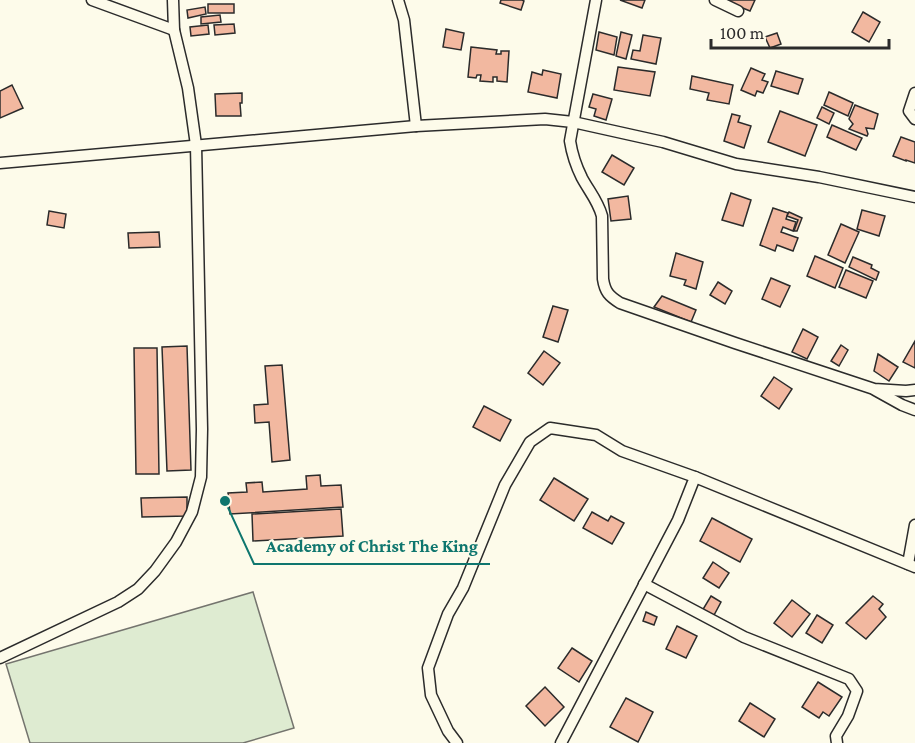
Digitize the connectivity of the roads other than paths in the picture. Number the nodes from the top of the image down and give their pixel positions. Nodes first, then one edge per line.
1 (92, 0) edge
2 (173, 0) edge
3 (398, 0) edge
4 (596, 0) edge
5 (716, 0) edge
6 (738, 10) dead end
7 (174, 30) junction
8 (915, 93) edge
9 (915, 119) edge
10 (573, 122) junction
11 (416, 126) junction
12 (196, 145) junction
13 (0, 163) edge
14 (915, 197) edge
15 (874, 389) junction
16 (915, 390) edge
17 (915, 410) edge
18 (695, 477) junction
19 (915, 525) edge
20 (911, 566) edge
21 (644, 584) junction
22 (0, 658) edge
23 (457, 743) edge
24 (561, 743) edge
25 (837, 743) edge

1 - 7 street
2 - 7 street
3 - 11 street
4 - 10 street
5 - 6 street
7 - 12 street
8 - 9 street
10 - 11 street
10 - 14 street
10 - 15 street
11 - 12 street
12 - 13 street
12 - 22 street
15 - 16 street
15 - 17 street
18 - 20 street
18 - 21 street
18 - 23 street
19 - 20 street
21 - 24 street
21 - 25 street

